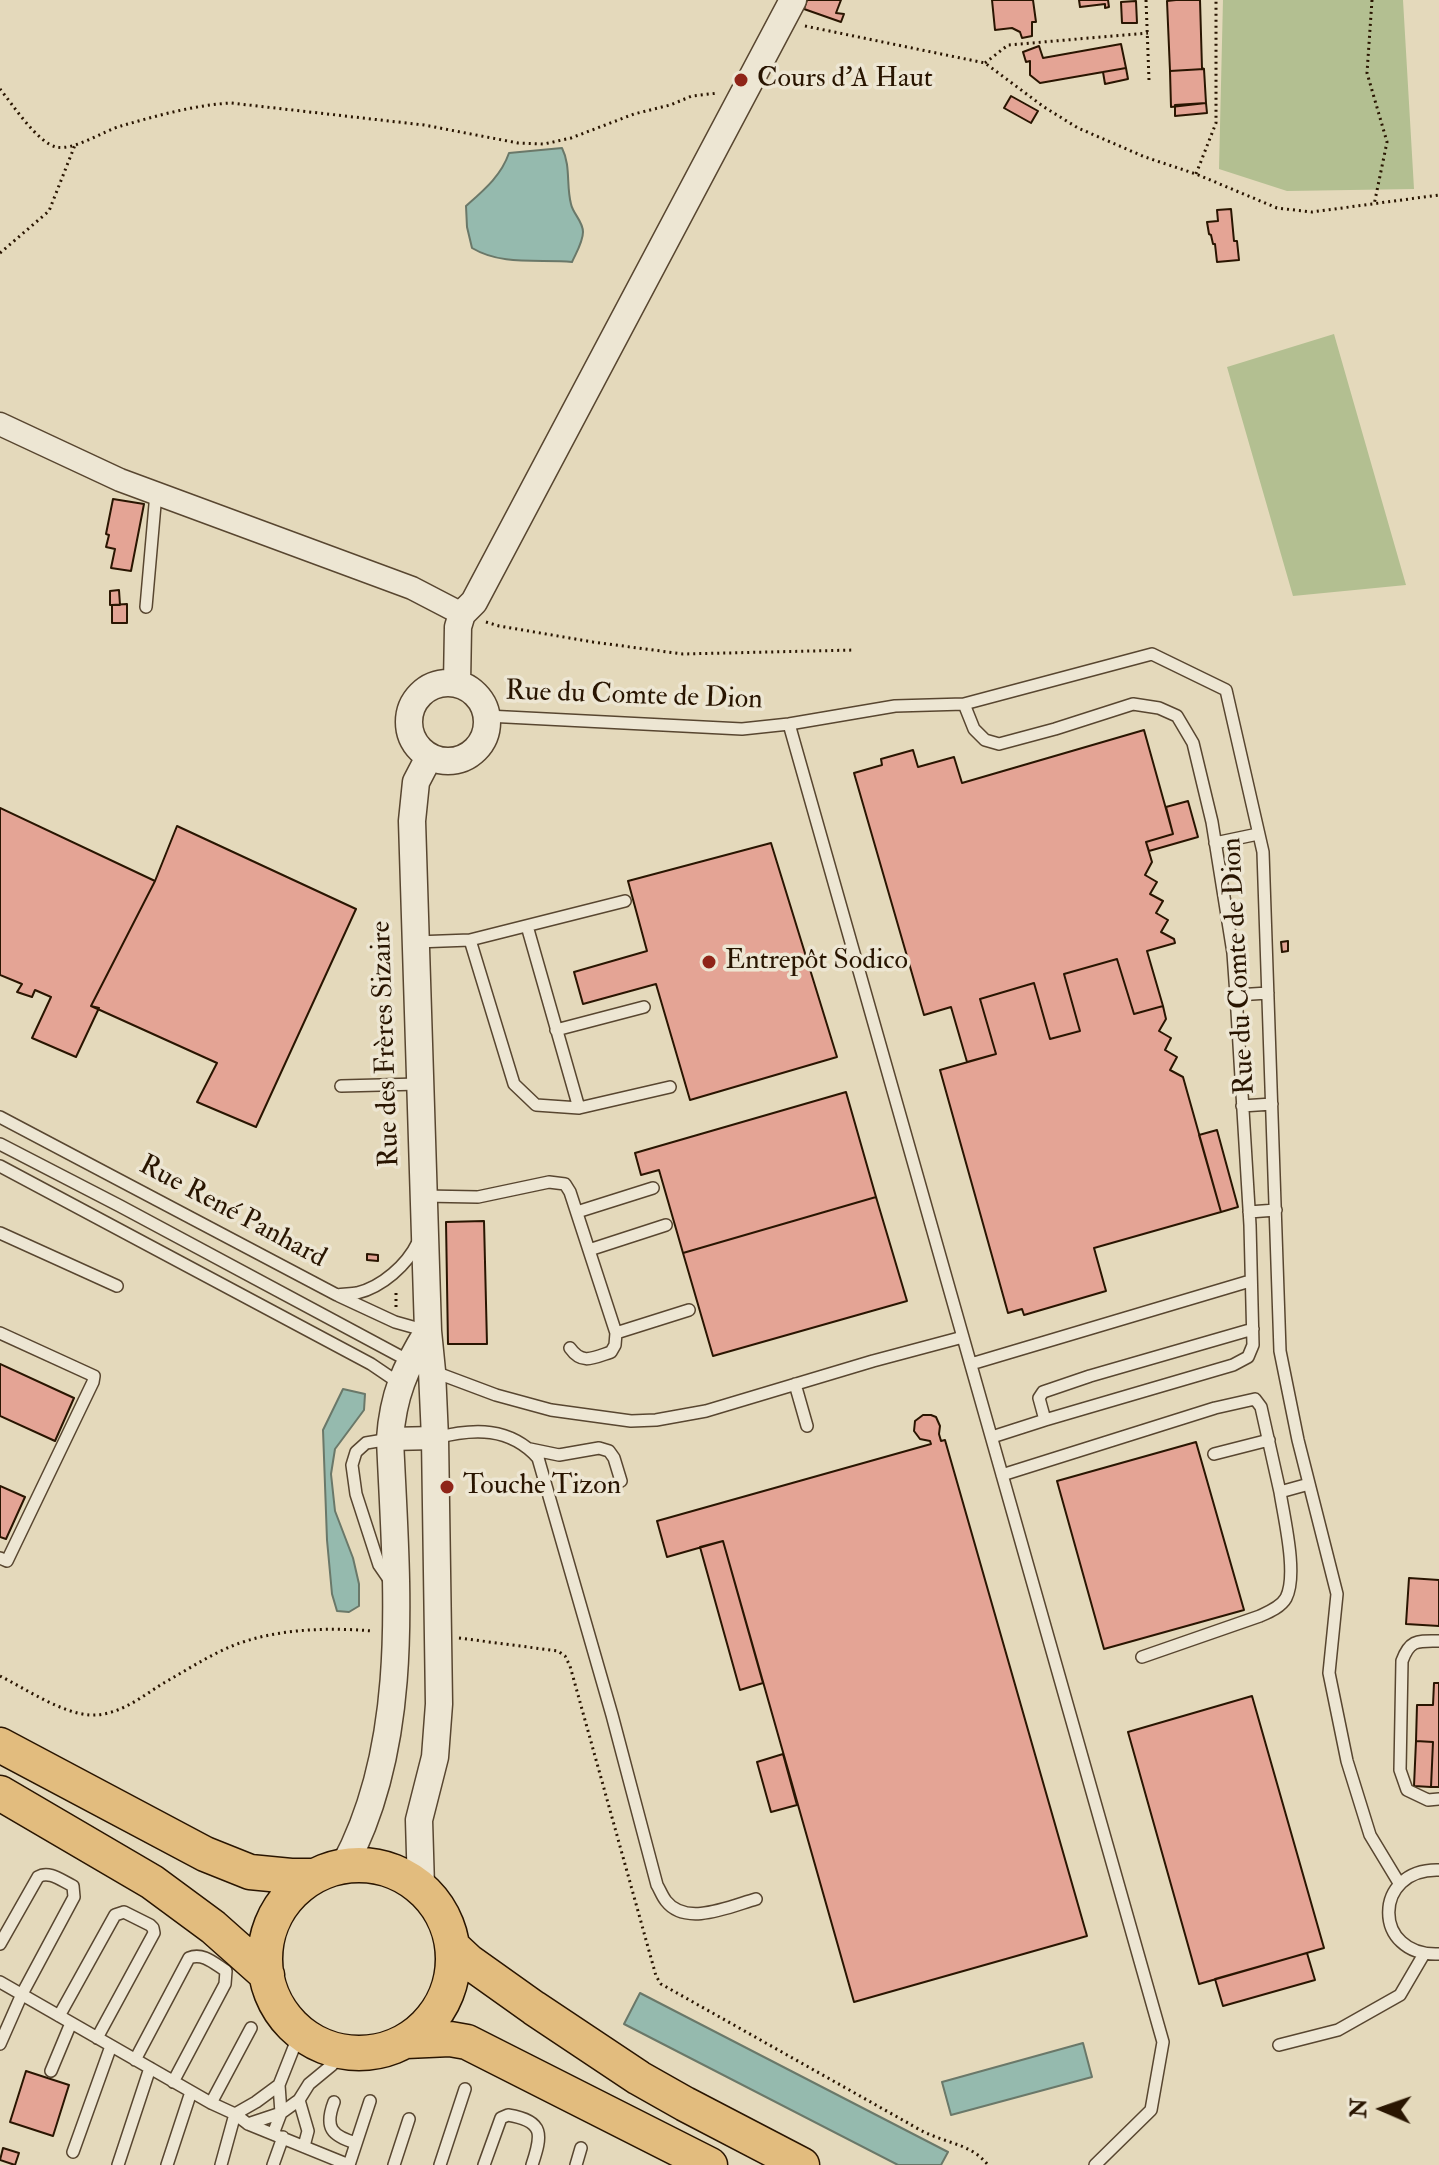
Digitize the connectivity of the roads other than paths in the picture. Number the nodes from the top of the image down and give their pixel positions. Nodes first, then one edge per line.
1 (787, 11) edge
2 (0, 424) edge
3 (156, 493) junction
4 (146, 607) dead end
5 (462, 614) junction
6 (457, 684) junction
7 (964, 704) junction
8 (487, 716) junction
9 (789, 724) junction
10 (429, 757) junction
11 (1258, 834) junction
12 (1215, 843) junction
13 (625, 901) dead end
14 (527, 926) junction
15 (470, 940) junction
16 (416, 942) junction
17 (1268, 993) junction
18 (1236, 995) junction
19 (644, 1007) dead end
20 (556, 1030) junction
21 (420, 1084) junction
22 (341, 1086) dead end
23 (670, 1087) dead end
24 (1272, 1104) junction
25 (1242, 1106) junction
26 (579, 1108) junction
27 (0, 1117) edge
28 (0, 1144) edge
29 (0, 1166) edge
30 (653, 1188) dead end
31 (423, 1196) junction
32 (1276, 1210) junction
33 (577, 1212) junction
34 (1249, 1212) junction
35 (666, 1225) dead end
36 (424, 1227) junction
37 (0, 1233) edge
38 (589, 1250) junction
39 (1250, 1281) junction
40 (117, 1286) dead end
41 (337, 1295) junction
42 (689, 1310) dead end
43 (1253, 1329) junction
44 (428, 1331) junction
45 (0, 1333) edge
46 (616, 1333) junction
47 (963, 1337) junction
48 (570, 1348) dead end
49 (971, 1364) junction
50 (414, 1372) junction
51 (795, 1384) junction
52 (1045, 1420) junction
53 (807, 1426) dead end
54 (992, 1437) junction
55 (435, 1438) junction
56 (390, 1439) junction
57 (1269, 1440) junction
58 (529, 1448) junction
59 (1214, 1454) dead end
60 (1002, 1475) junction
61 (621, 1481) dead end
62 (1309, 1484) junction
63 (1280, 1492) junction
64 (3, 1560) edge
65 (396, 1588) junction
66 (1439, 1641) edge
67 (1142, 1657) dead end
68 (0, 1745) edge
69 (0, 1793) edge
70 (1439, 1799) edge
71 (1439, 1870) edge
72 (329, 1871) junction
73 (1399, 1883) junction
74 (421, 1887) junction
75 (756, 1899) dead end
76 (0, 1944) edge
77 (453, 1947) junction
78 (1424, 1954) junction
79 (1439, 1954) edge
80 (267, 1975) junction
81 (0, 1982) edge
82 (22, 1994) junction
83 (59, 2016) junction
84 (71, 2023) junction
85 (251, 2028) dead end
86 (300, 2032) junction
87 (97, 2038) junction
88 (406, 2041) junction
89 (0, 2044) edge
90 (1279, 2045) dead end
91 (111, 2046) junction
92 (340, 2051) junction
93 (135, 2060) junction
94 (150, 2068) junction
95 (51, 2071) dead end
96 (173, 2082) junction
97 (279, 2085) junction
98 (465, 2089) dead end
99 (191, 2092) junction
100 (299, 2100) junction
101 (370, 2101) dead end
102 (334, 2102) dead end
103 (211, 2103) junction
104 (281, 2113) junction
105 (235, 2114) junction
106 (409, 2119) dead end
107 (248, 2124) junction
108 (278, 2136) junction
109 (356, 2143) junction
110 (304, 2146) junction
111 (581, 2148) dead end
112 (73, 2152) dead end
113 (321, 2160) edge
114 (118, 2165) edge
115 (167, 2165) edge
116 (221, 2165) edge
117 (273, 2165) edge
118 (349, 2165) edge
119 (394, 2165) edge
120 (440, 2165) edge
121 (484, 2165) edge
122 (532, 2165) edge
123 (576, 2165) edge
124 (710, 2165) edge
125 (802, 2165) edge
126 (1095, 2165) edge

1 - 5 street
2 - 3 street
3 - 4 lane
3 - 5 street
5 - 6 street
6 - 8 street
6 - 10 street
7 - 9 lane, Rue du Comte de Dion
7 - 11 lane, Rue du Comte de Dion
7 - 12 lane
8 - 9 lane, Rue du Comte de Dion
8 - 10 street
9 - 47 lane
10 - 16 street, Rue des Frères Sizaire
11 - 12 lane
11 - 17 lane, Rue du Comte de Dion
12 - 18 lane
13 - 14 lane
14 - 15 lane
14 - 20 lane
15 - 16 lane
15 - 26 lane
16 - 21 street, Rue des Frères Sizaire
17 - 18 lane
17 - 24 lane, Rue du Comte de Dion
18 - 25 lane
19 - 20 lane
20 - 26 lane
21 - 22 lane
21 - 31 street, Rue des Frères Sizaire
23 - 26 lane
24 - 25 lane
24 - 32 lane, Rue du Comte de Dion
25 - 34 lane
27 - 41 lane, Rue René Panhard
28 - 50 lane
29 - 50 lane
30 - 33 lane
31 - 33 lane
31 - 36 street, Rue des Frères Sizaire
32 - 34 lane
32 - 62 lane, Rue du Comte de Dion
33 - 38 lane
34 - 39 lane
35 - 38 lane
36 - 41 lane, Rue René Panhard
36 - 44 street, Rue des Frères Sizaire
37 - 40 lane
38 - 46 lane
39 - 43 lane
39 - 49 lane
41 - 44 lane
42 - 46 lane
43 - 52 lane
43 - 52 lane
44 - 50 street
45 - 64 lane
46 - 48 lane
47 - 49 lane
47 - 51 lane
49 - 54 lane
50 - 51 lane
50 - 55 street
50 - 56 street
51 - 53 lane
52 - 54 lane
54 - 60 lane
55 - 56 street
55 - 58 lane
55 - 74 street
56 - 65 street
56 - 65 lane
57 - 59 lane
57 - 60 lane
57 - 63 lane
58 - 61 lane
58 - 75 lane
60 - 126 lane
62 - 63 lane
62 - 73 lane, Rue du Comte de Dion
63 - 67 lane
65 - 72 street
66 - 70 lane
68 - 72 main road
69 - 80 main road
71 - 73 lane
72 - 74 main road
72 - 80 main road
73 - 78 lane
74 - 77 main road
76 - 82 lane
77 - 88 main road
77 - 125 main road
78 - 79 lane
78 - 90 lane
80 - 86 main road
81 - 82 lane
82 - 83 lane
82 - 89 lane
83 - 84 lane
83 - 87 lane
84 - 87 lane
84 - 95 lane
85 - 103 lane
86 - 92 main road
86 - 97 lane
87 - 91 lane
88 - 92 main road
88 - 124 main road
91 - 93 lane
91 - 112 lane
92 - 100 lane
93 - 94 lane
93 - 96 lane
94 - 96 lane
94 - 114 lane
96 - 99 lane
97 - 104 lane
97 - 105 lane
98 - 120 lane
99 - 103 lane
99 - 115 lane
100 - 104 lane
100 - 110 lane
101 - 109 lane
102 - 109 lane
103 - 105 lane
104 - 107 lane
104 - 108 lane
105 - 107 lane
105 - 116 lane
106 - 119 lane
107 - 108 lane
108 - 110 lane
108 - 117 lane
109 - 118 lane
110 - 113 lane
111 - 123 lane
113 - 118 lane
121 - 122 lane

